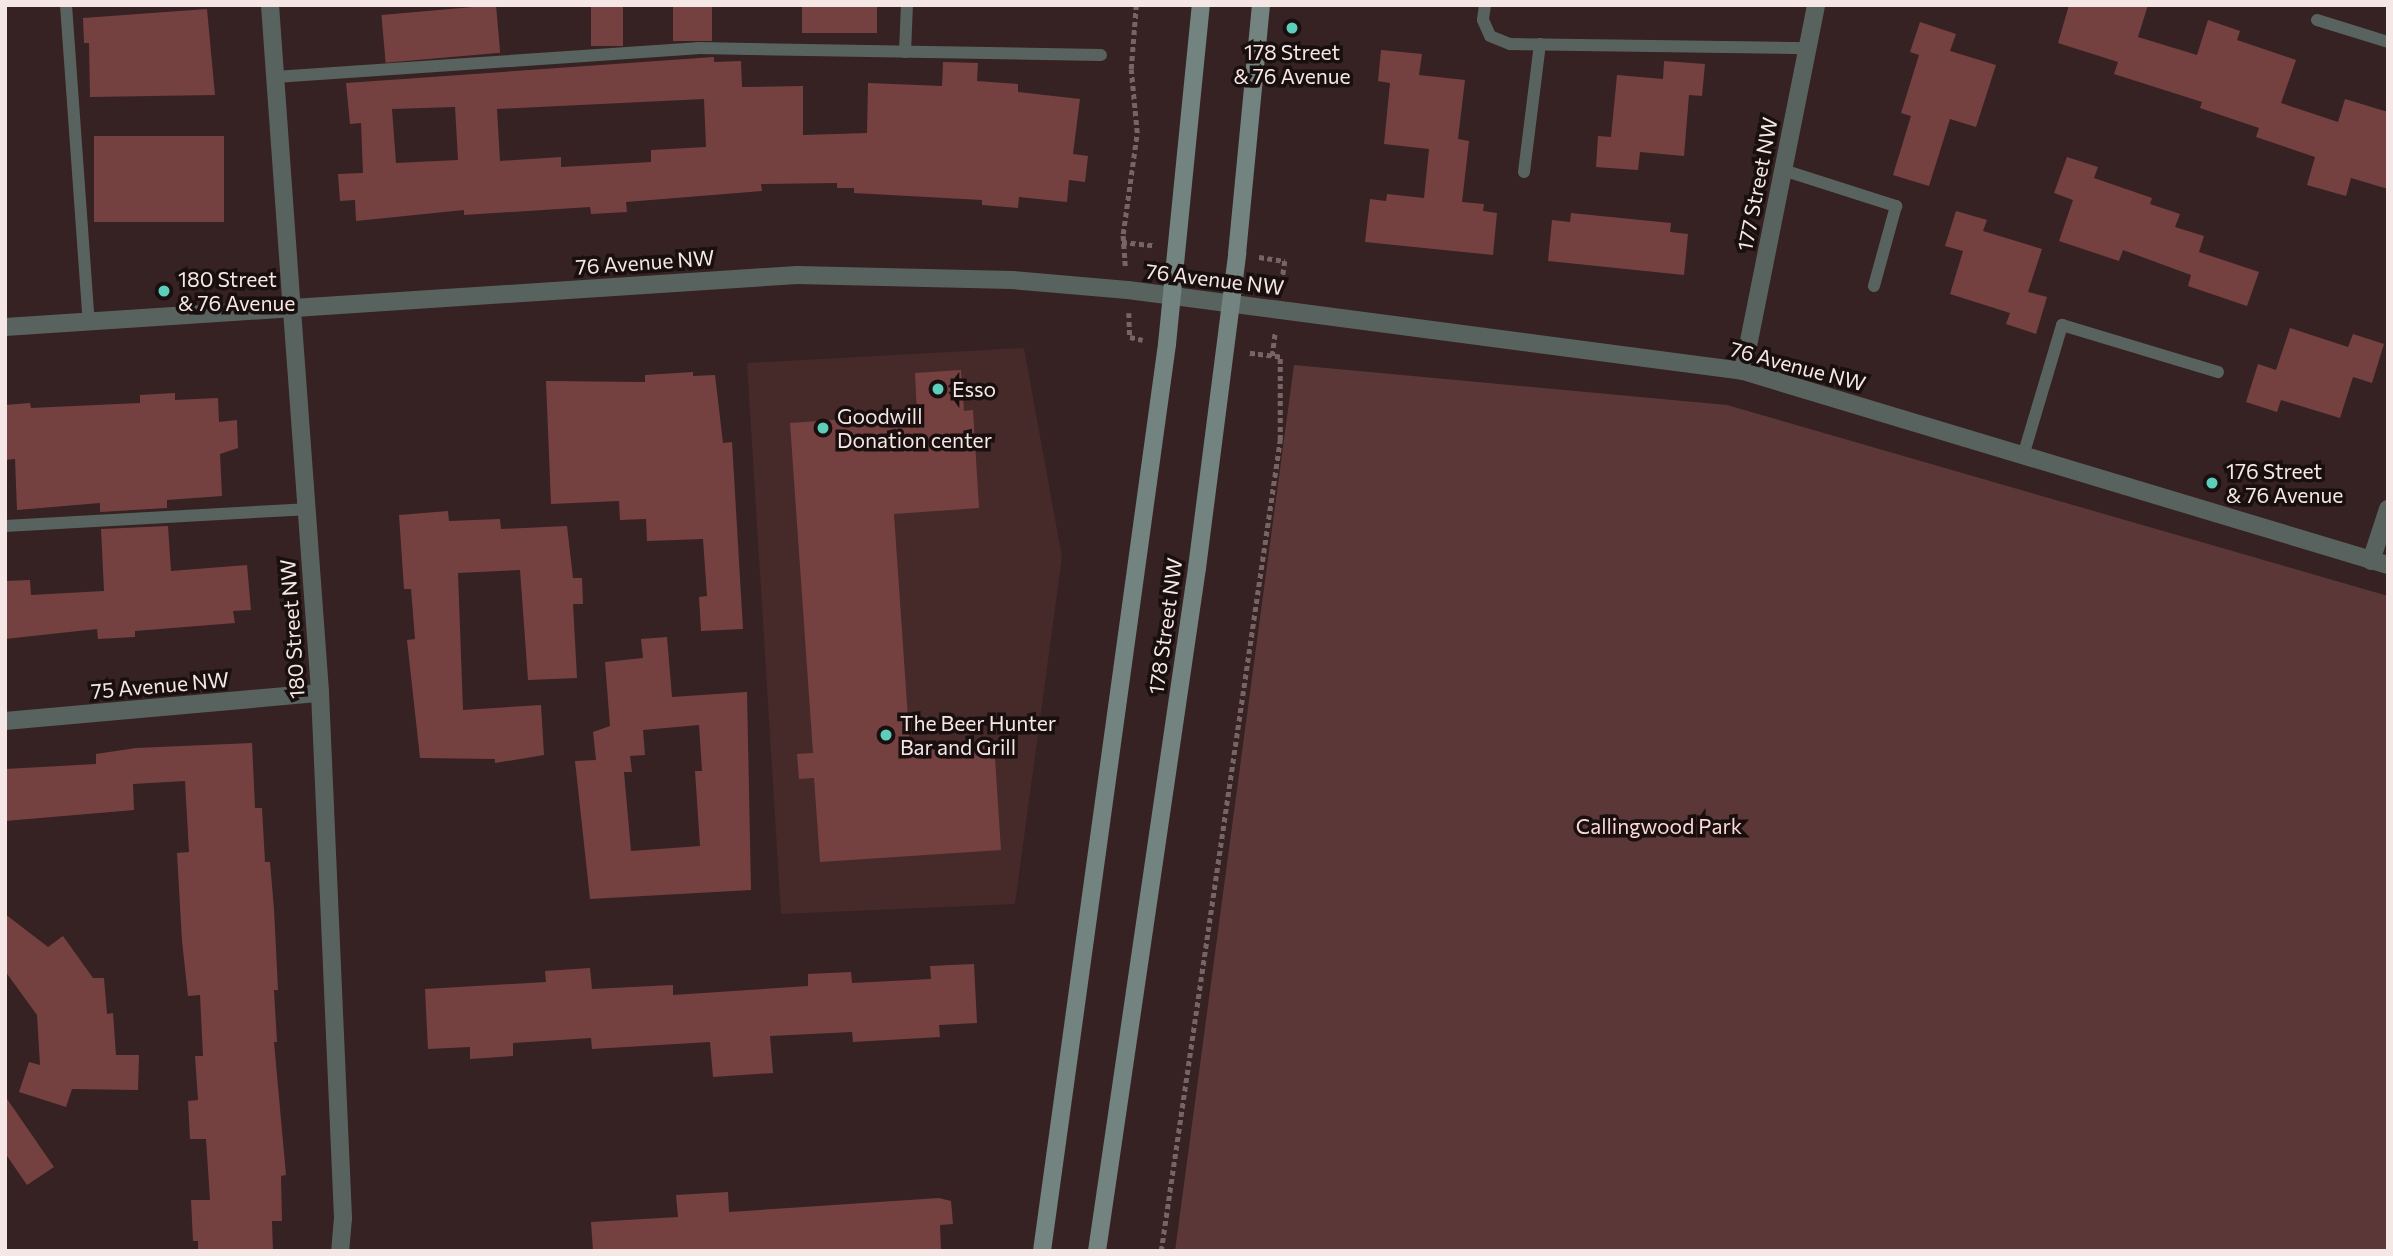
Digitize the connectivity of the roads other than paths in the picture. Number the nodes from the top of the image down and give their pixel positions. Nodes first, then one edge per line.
1 (66, 5) edge
2 (270, 5) edge
3 (907, 5) edge
4 (1201, 5) edge
5 (1261, 5) edge
6 (1485, 5) edge
7 (1816, 5) edge
8 (2317, 20) dead end
9 (2388, 42) edge
10 (1540, 44) junction
11 (1808, 48) junction
12 (905, 52) junction
13 (1101, 55) dead end
14 (275, 77) junction
15 (1783, 170) junction
16 (1524, 172) dead end
17 (1874, 286) dead end
18 (1172, 297) junction
19 (1229, 304) junction
20 (292, 310) junction
21 (89, 322) junction
22 (5, 327) edge
23 (1743, 371) junction
24 (2218, 372) dead end
25 (2023, 456) junction
26 (306, 509) junction
27 (2388, 509) edge
28 (5, 526) edge
29 (2380, 563) edge
30 (320, 693) junction
31 (5, 721) edge
32 (340, 1251) edge
33 (1042, 1251) edge
34 (1097, 1251) edge

1 - 21 lane
2 - 14 street, 180 Street NW
3 - 12 lane
4 - 18 main road, 178 Street NW
5 - 19 main road, 178 Street NW
6 - 10 lane
7 - 11 street, 177 Street NW
8 - 9 lane
10 - 11 lane
10 - 16 lane
11 - 15 street, 177 Street NW
12 - 13 lane
12 - 14 lane
14 - 20 street, 180 Street NW
15 - 17 lane
15 - 23 street, 177 Street NW
18 - 19 street, 76 Avenue NW
18 - 20 street, 76 Avenue NW
18 - 33 main road, 178 Street NW
19 - 23 street, 76 Avenue NW
19 - 34 main road, 178 Street NW
20 - 21 street, 76 Avenue NW
20 - 26 street, 180 Street NW
21 - 22 street, 76 Avenue NW
23 - 25 street, 76 Avenue NW
24 - 25 lane
25 - 29 street, 76 Avenue NW
26 - 28 lane
26 - 30 street, 180 Street NW
27 - 29 street
30 - 31 street, 75 Avenue NW
30 - 32 street, 180 Street NW

